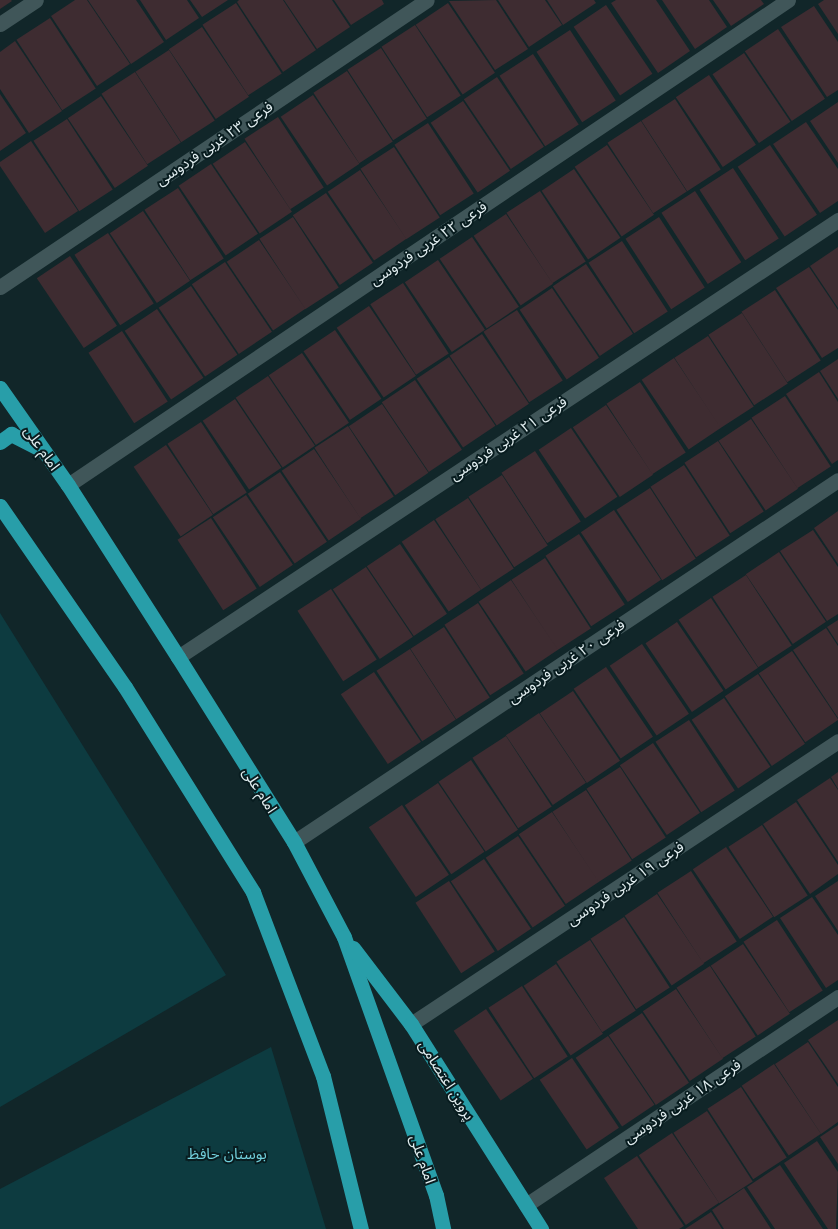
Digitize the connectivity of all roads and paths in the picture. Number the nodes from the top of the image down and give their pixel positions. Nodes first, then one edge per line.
1 (36, 0) edge
2 (427, 0) edge
3 (788, 0) edge
4 (0, 24) edge
5 (838, 220) edge
6 (0, 287) edge
7 (0, 388) edge
8 (0, 442) edge
9 (44, 450) junction
10 (838, 480) edge
11 (68, 485) junction
12 (0, 506) edge
13 (178, 657) junction
14 (838, 741) edge
15 (294, 842) junction
16 (344, 937) junction
17 (838, 997) edge
18 (411, 1024) junction
19 (526, 1205) junction
20 (362, 1229) edge
21 (443, 1229) edge
22 (541, 1229) edge

1 - 4 street
2 - 6 street, فرعی ۲۳ غربی فردوسی
3 - 11 street, فرعی ۲۲ غربی فردوسی
5 - 13 street, فرعی ۲۱ غربی فردوسی
7 - 9 main road, امام علی
8 - 9 main road
9 - 11 main road, امام علی
10 - 15 street, فرعی ۲۰ غربی فردوسی
11 - 13 main road, امام علی
12 - 20 main road
13 - 15 main road, امام علی
14 - 18 street, فرعی ۱۹ غربی فردوسی
15 - 16 main road, امام علی
16 - 18 main road, پروین اعتصامی
16 - 21 main road, امام علی
17 - 19 street, فرعی ۱۸ غربی فردوسی
18 - 19 main road, پروین اعتصامی
19 - 22 main road, پروین اعتصامی

